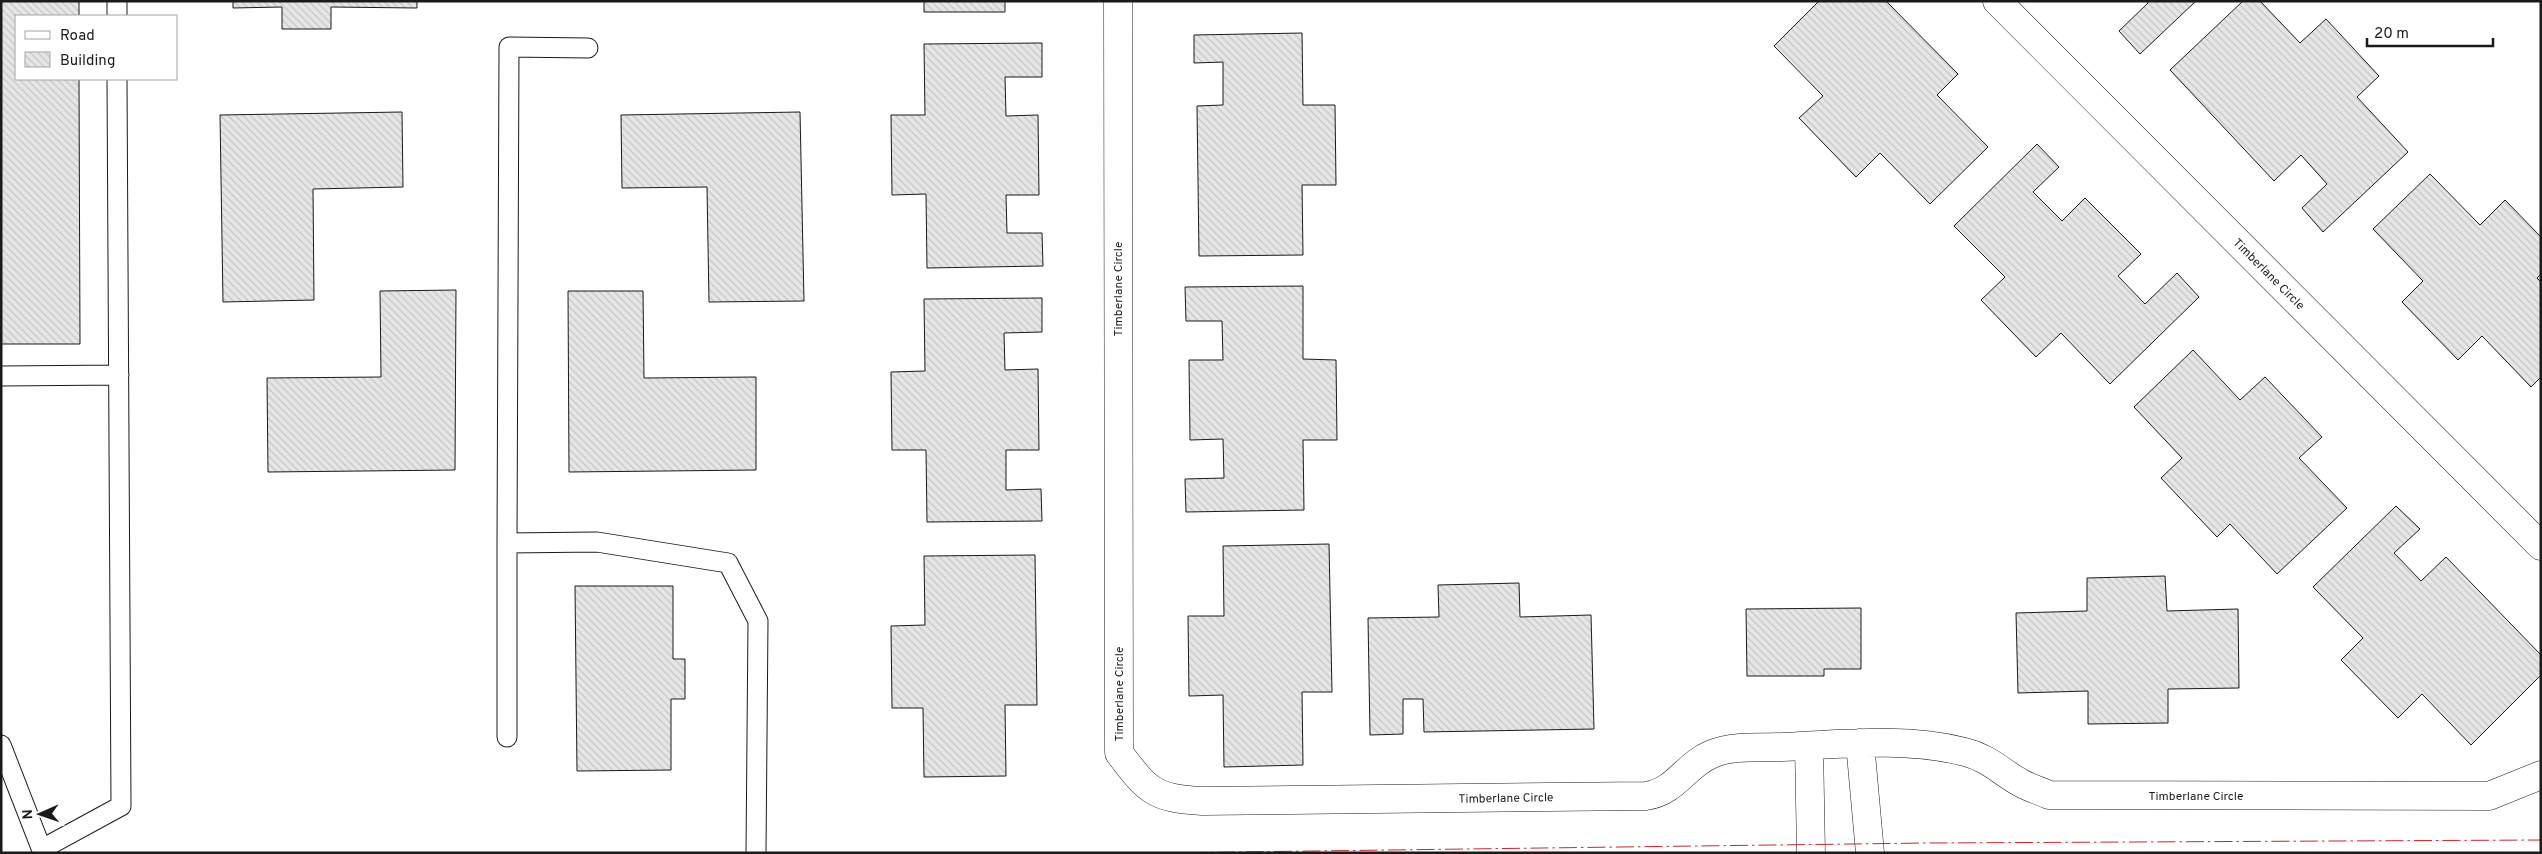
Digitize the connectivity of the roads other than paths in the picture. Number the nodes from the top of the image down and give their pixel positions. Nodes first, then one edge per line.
1 (117, 1) edge
2 (1118, 1) edge
3 (1997, 1) edge
4 (117, 15) edge
5 (588, 48) dead end
6 (117, 80) edge
7 (119, 375) junction
8 (1, 376) edge
9 (507, 543) junction
10 (2541, 546) edge
11 (507, 737) dead end
12 (1860, 743) junction
13 (1, 745) edge
14 (1809, 746) junction
15 (2541, 775) edge
16 (42, 851) edge
17 (756, 853) edge
18 (1811, 853) edge
19 (1870, 853) edge

1 - 4 lane
2 - 14 street, Timberlane Circle
3 - 10 street, Timberlane Circle
5 - 9 lane
6 - 7 lane
7 - 8 lane
7 - 16 lane
9 - 11 lane
9 - 17 lane
12 - 14 street, Timberlane Circle
12 - 15 street, Timberlane Circle
12 - 19 street
13 - 16 lane
14 - 18 street

